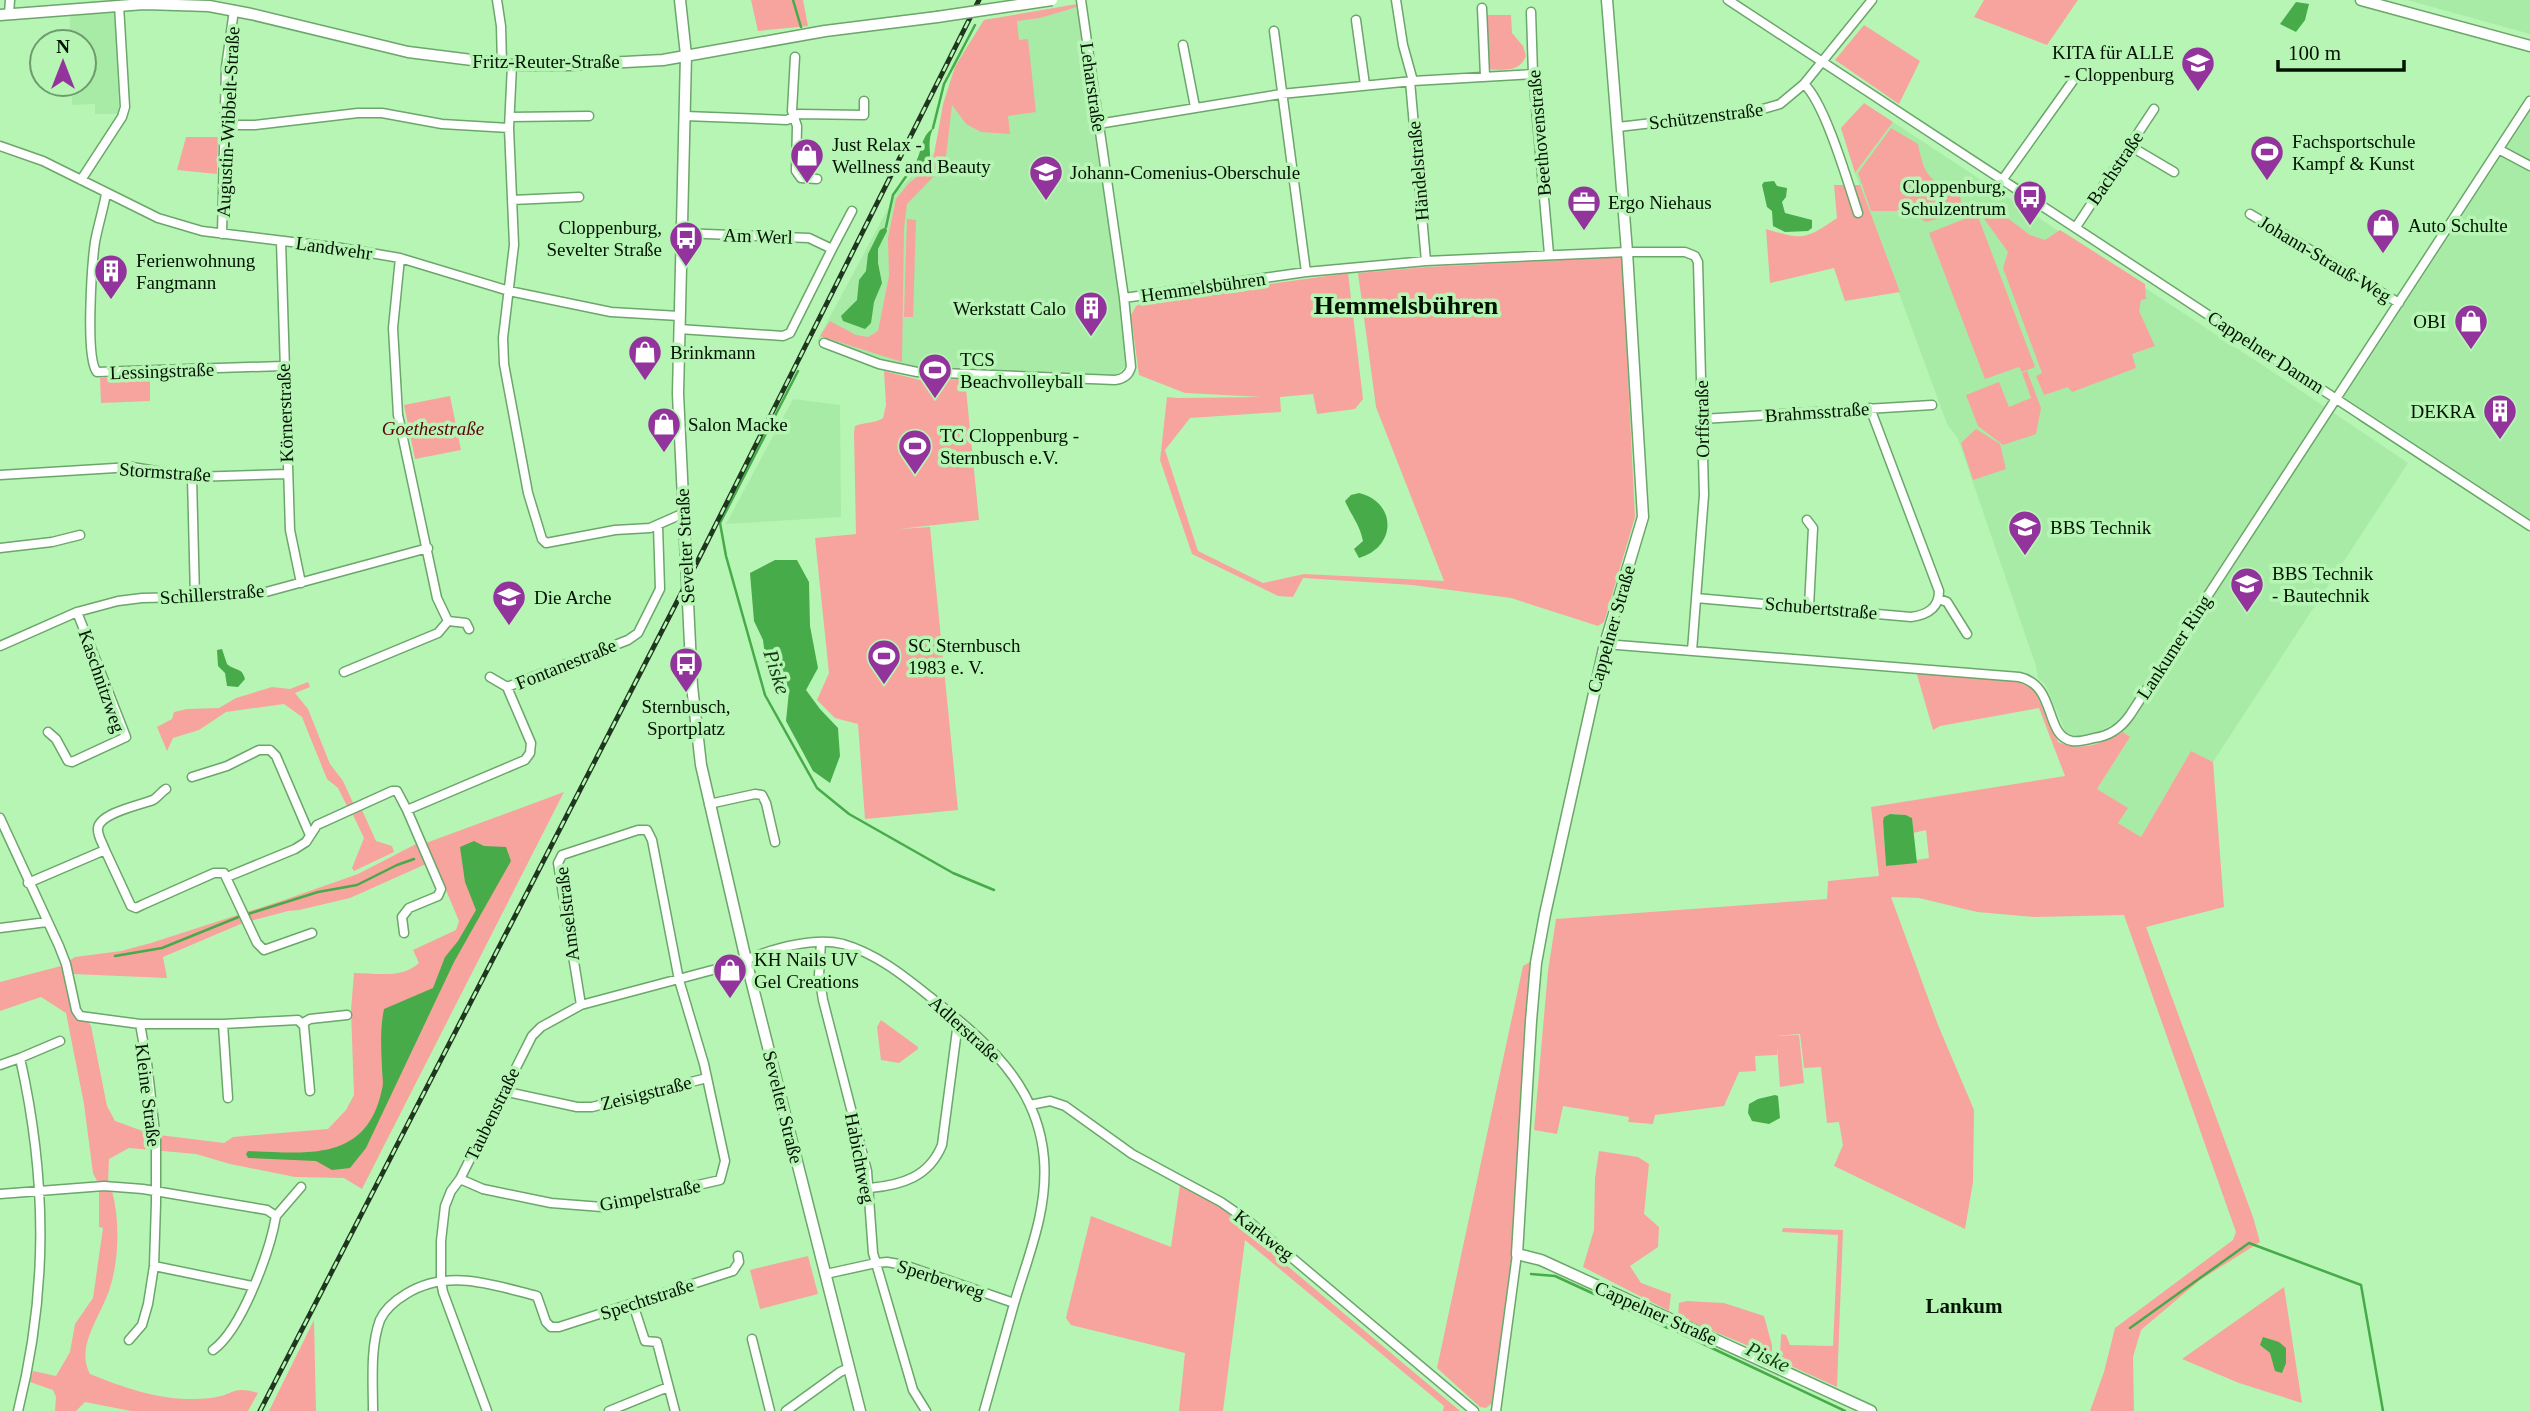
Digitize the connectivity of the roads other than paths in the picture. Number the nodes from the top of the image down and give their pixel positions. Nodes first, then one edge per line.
1 (10, 0) edge
2 (497, 0) edge
3 (680, 0) edge
4 (1052, 0) edge
5 (1081, 0) edge
6 (1396, 0) edge
7 (1607, 0) edge
8 (1728, 0) edge
9 (1871, 0) edge
10 (2361, 0) edge
11 (119, 5) junction
12 (1482, 8) dead end
13 (234, 10) junction
14 (1531, 12) dead end
15 (5, 14) edge
16 (1356, 20) dead end
17 (1274, 31) dead end
18 (1183, 45) dead end
19 (2530, 46) edge
20 (686, 55) junction
21 (795, 57) dead end
22 (1822, 62) junction
23 (507, 64) junction
24 (1533, 74) junction
25 (1485, 76) junction
26 (2075, 78) dead end
27 (1411, 81) junction
28 (1804, 84) junction
29 (1365, 85) junction
30 (1281, 94) junction
31 (864, 101) dead end
32 (2530, 101) edge
33 (1195, 107) junction
34 (2154, 109) dead end
35 (589, 116) dead end
36 (685, 116) junction
37 (793, 116) junction
38 (510, 117) junction
39 (1098, 124) junction
40 (225, 125) junction
41 (1618, 127) junction
42 (509, 128) junction
43 (0, 146) edge
44 (2130, 146) junction
45 (2500, 150) junction
46 (2530, 166) edge
47 (2174, 172) dead end
48 (817, 179) dead end
49 (2003, 179) junction
50 (81, 180) junction
51 (106, 194) junction
52 (579, 197) dead end
53 (512, 200) junction
54 (852, 211) dead end
55 (1858, 213) dead end
56 (2250, 214) dead end
57 (2076, 228) junction
58 (681, 233) junction
59 (222, 234) junction
60 (281, 241) junction
61 (832, 249) junction
62 (1628, 252) junction
63 (1549, 254) junction
64 (400, 258) junction
65 (1426, 261) junction
66 (1306, 272) junction
67 (509, 292) junction
68 (1124, 298) junction
69 (2399, 303) junction
70 (679, 316) junction
71 (679, 329) junction
72 (824, 343) dead end
73 (283, 366) junction
74 (2337, 399) junction
75 (1932, 404) dead end
76 (1870, 408) junction
77 (1702, 419) junction
78 (287, 474) junction
79 (0, 475) edge
80 (191, 477) junction
81 (684, 513) junction
82 (1807, 520) dead end
83 (658, 526) junction
84 (2530, 526) edge
85 (80, 535) dead end
86 (0, 548) edge
87 (428, 548) junction
88 (301, 583) junction
89 (195, 598) junction
90 (1696, 598) junction
91 (1939, 599) junction
92 (1809, 607) junction
93 (77, 612) junction
94 (448, 621) junction
95 (469, 629) dead end
96 (1967, 634) dead end
97 (1605, 644) junction
98 (0, 646) edge
99 (1692, 651) junction
100 (344, 672) dead end
101 (490, 677) dead end
102 (507, 687) junction
103 (48, 732) dead end
104 (192, 777) dead end
105 (166, 789) dead end
106 (709, 803) junction
107 (407, 810) junction
108 (0, 818) edge
109 (2, 830) edge
110 (309, 833) junction
111 (775, 842) dead end
112 (105, 850) junction
113 (227, 877) junction
114 (28, 883) junction
115 (47, 922) junction
116 (0, 928) edge
117 (312, 933) dead end
118 (404, 933) dead end
119 (821, 942) junction
120 (746, 960) junction
121 (678, 980) junction
122 (581, 1005) junction
123 (347, 1015) dead end
124 (961, 1022) junction
125 (303, 1023) junction
126 (140, 1024) junction
127 (223, 1024) junction
128 (60, 1041) dead end
129 (20, 1058) junction
130 (0, 1065) edge
131 (707, 1078) junction
132 (310, 1091) dead end
133 (503, 1091) junction
134 (228, 1098) dead end
135 (1030, 1105) junction
136 (460, 1179) junction
137 (301, 1187) dead end
138 (870, 1188) junction
139 (40, 1190) junction
140 (157, 1190) junction
141 (0, 1194) edge
142 (276, 1216) junction
143 (1517, 1254) junction
144 (738, 1256) dead end
145 (876, 1263) junction
146 (154, 1266) junction
147 (826, 1275) junction
148 (442, 1281) junction
149 (252, 1286) junction
150 (1014, 1303) junction
151 (633, 1304) junction
152 (752, 1339) dead end
153 (129, 1340) dead end
154 (214, 1350) dead end
155 (849, 1368) junction
156 (668, 1387) junction
157 (18, 1411) edge
158 (373, 1411) edge
159 (487, 1411) edge
160 (609, 1411) edge
161 (675, 1411) edge
162 (770, 1411) edge
163 (786, 1411) edge
164 (860, 1411) edge
165 (926, 1411) edge
166 (984, 1411) edge
167 (1474, 1411) edge
168 (1496, 1411) edge
169 (1871, 1411) edge

1 - 15 street
2 - 23 street
3 - 20 street, Sevelter Straße
4 - 20 street, Fritz-Reuter-Straße, bridge
5 - 39 street, Leharstraße
6 - 27 street, Händelstraße
7 - 41 street, Cappelner Straße
8 - 22 street, Cappelner Damm
9 - 22 street, Schützenstraße
10 - 19 street
11 - 13 street, Fritz-Reuter-Straße
11 - 15 street, Fritz-Reuter-Straße
11 - 50 street
12 - 25 street
13 - 23 street, Fritz-Reuter-Straße
13 - 40 street, Augustin-Wibbelt-Straße
14 - 24 street, Beethovenstraße
16 - 29 street
17 - 30 street
18 - 33 street
20 - 23 street, Fritz-Reuter-Straße
20 - 36 street, Sevelter Straße
21 - 37 street
22 - 28 street, Schützenstraße
22 - 49 street, Cappelner Damm
23 - 38 street
24 - 25 street
24 - 63 street, Beethovenstraße
25 - 27 street
26 - 49 street
27 - 29 street
27 - 65 street, Händelstraße
28 - 41 street, Schützenstraße
28 - 55 street
29 - 30 street
30 - 33 street
30 - 66 street
31 - 37 street
32 - 45 street, Lankumer Ring
33 - 39 street
34 - 44 street, Bachstraße
35 - 38 street
36 - 37 street
36 - 58 street, Sevelter Straße
37 - 48 street
38 - 42 street
39 - 68 street, Leharstraße
40 - 42 street
40 - 59 street, Augustin-Wibbelt-Straße
41 - 62 street, Cappelner Straße
42 - 53 street
43 - 50 street, Landwehr
44 - 47 street
44 - 57 street, Bachstraße
45 - 46 street
45 - 69 street, Lankumer Ring
49 - 57 street, Cappelner Damm
50 - 51 street, Landwehr
51 - 59 street, Landwehr
51 - 73 street, Lessingstraße
52 - 53 street
53 - 67 street
54 - 61 street
56 - 69 street, Johann-Strauß-Weg
57 - 74 street, Cappelner Damm
58 - 61 street, Am Werl
58 - 70 street, Sevelter Straße
59 - 60 street, Landwehr
60 - 64 street, Landwehr
60 - 73 street, Körnerstraße
61 - 71 street
62 - 63 street, Hemmelsbühren
62 - 77 street, Orffstraße
62 - 97 street, Cappelner Straße
63 - 65 street, Hemmelsbühren
64 - 67 street, Landwehr
64 - 87 street
65 - 66 street, Hemmelsbühren
66 - 68 street, Hemmelsbühren
67 - 70 street, Landwehr
67 - 83 street
68 - 72 street, Hemmelsbühren
69 - 74 street, Lankumer Ring
70 - 71 street, Sevelter Straße
71 - 81 street, Sevelter Straße
73 - 78 street, Körnerstraße
74 - 84 street, Cappelner Damm
74 - 99 street, Lankumer Ring
75 - 76 street, Brahmsstraße
76 - 77 street, Brahmsstraße
76 - 91 street
77 - 90 street, Orffstraße
78 - 80 street, Stormstraße
78 - 88 street, Körnerstraße
79 - 80 street, Stormstraße
80 - 89 street
81 - 83 street
81 - 106 street, Sevelter Straße
82 - 92 street
83 - 102 street, Fontanestraße
85 - 86 street
87 - 88 street, Schillerstraße
87 - 94 street
88 - 89 street, Schillerstraße
89 - 93 street, Schillerstraße
90 - 92 street, Schubertstraße
90 - 99 street, Orffstraße
91 - 92 street, Schubertstraße
91 - 96 street
93 - 98 street, Schillerstraße
93 - 103 street, Kaschnitzweg
94 - 95 street
94 - 100 street
97 - 99 street, Lankumer Ring
97 - 143 street, Cappelner Straße
101 - 102 street, Fontanestraße
102 - 107 street, Fontanestraße
104 - 110 street
105 - 112 street
106 - 111 street
106 - 120 street, Sevelter Straße
107 - 110 street
107 - 118 street
108 - 109 street, Kleine Straße
109 - 114 street, Kleine Straße
110 - 113 street
112 - 113 street
112 - 114 street
113 - 117 street
114 - 115 street, Kleine Straße
115 - 116 street
115 - 126 street, Kleine Straße
119 - 120 street, Adlerstraße
119 - 124 street, Adlerstraße
119 - 138 street, Habichtweg
120 - 121 street, Taubenstraße
120 - 147 street, Sevelter Straße
121 - 122 street, Taubenstraße
121 - 122 street, Amselstraße
121 - 131 street, Gimpelstraße
122 - 133 street, Taubenstraße
123 - 125 street
124 - 135 street, Adlerstraße
124 - 138 street
125 - 127 street
125 - 132 street
126 - 127 street
126 - 140 street, Kleine Straße
127 - 134 street
128 - 129 street
129 - 130 street
129 - 139 street
131 - 133 street, Zeisigstraße
131 - 136 street, Gimpelstraße
133 - 136 street, Taubenstraße
135 - 150 street, Adlerstraße
135 - 167 street, Karkweg
136 - 148 street, Taubenstraße
137 - 142 street
138 - 145 street, Habichtweg
139 - 140 street
139 - 141 street
139 - 157 street
140 - 142 street
140 - 146 street, Kleine Straße
142 - 149 street
143 - 168 street, Cappelner Straße
143 - 169 street, Cappelner Straße
144 - 151 street, Spechtstraße
145 - 147 street, Sperberweg
145 - 150 street, Sperberweg
145 - 165 street, Habichtweg
146 - 149 street
146 - 153 street, Kleine Straße
147 - 155 street, Sevelter Straße
148 - 151 street, Spechtstraße
148 - 158 street
148 - 159 street, Taubenstraße
149 - 154 street
150 - 166 street, Adlerstraße
151 - 156 street
152 - 162 street
155 - 163 street
155 - 164 street, Sevelter Straße
156 - 160 street
156 - 161 street

